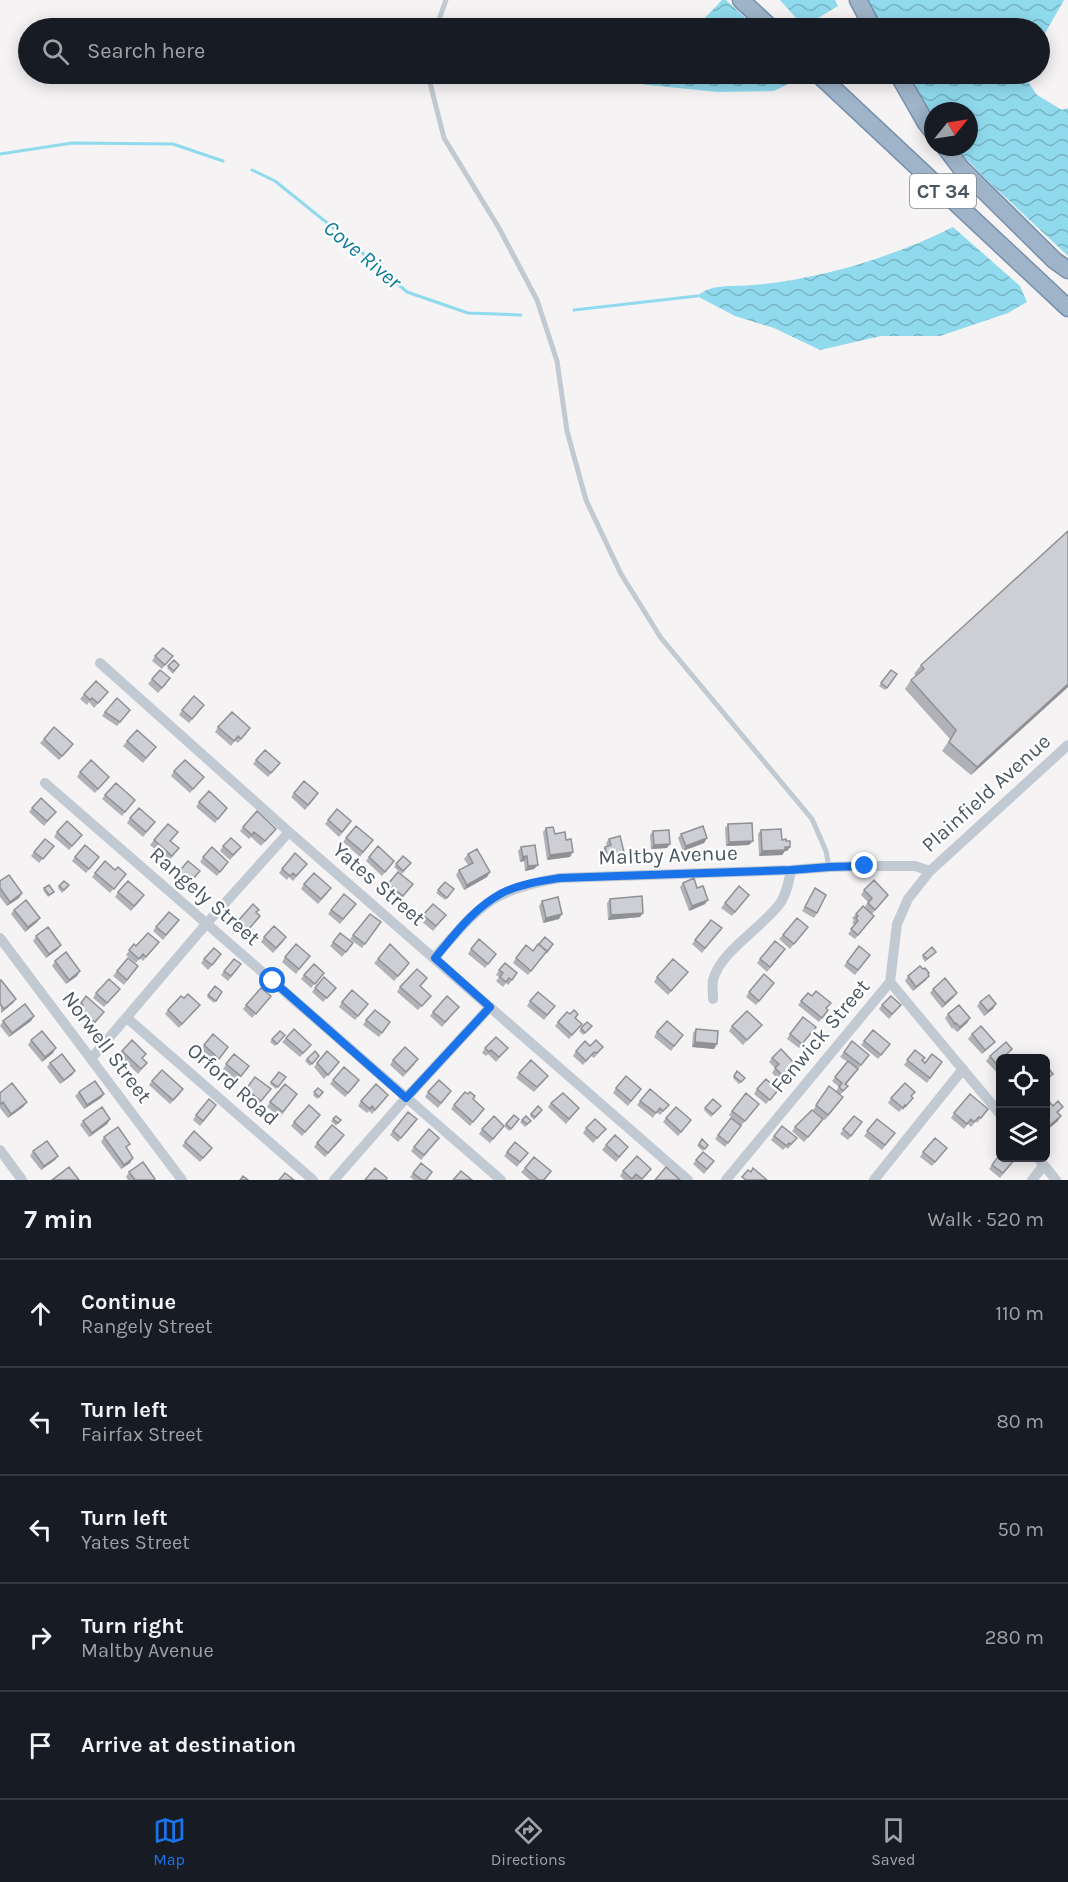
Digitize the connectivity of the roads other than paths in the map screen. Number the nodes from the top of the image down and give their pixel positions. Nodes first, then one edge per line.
1 (446, 0) edge
2 (741, 0) edge
3 (858, 0) edge
4 (440, 18) edge
5 (760, 18) edge
6 (868, 18) edge
7 (430, 84) edge
8 (829, 84) edge
9 (904, 84) edge
10 (924, 120) edge
11 (952, 156) edge
12 (1068, 270) edge
13 (1068, 308) edge
14 (100, 663) dead end
15 (1068, 745) edge
16 (45, 783) dead end
17 (289, 832) junction
18 (829, 867) junction
19 (791, 870) junction
20 (930, 871) junction
21 (207, 923) junction
22 (0, 938) edge
23 (435, 958) junction
24 (890, 982) junction
25 (713, 999) dead end
26 (490, 1007) junction
27 (127, 1018) junction
28 (91, 1059) junction
29 (963, 1069) junction
30 (406, 1098) junction
31 (996, 1109) edge
32 (0, 1150) edge
33 (1041, 1162) edge
34 (1042, 1162) edge
35 (22, 1180) edge
36 (182, 1180) edge
37 (313, 1180) edge
38 (334, 1180) edge
39 (501, 1180) edge
40 (688, 1180) edge
41 (726, 1180) edge
42 (874, 1180) edge
43 (1032, 1180) edge
44 (1056, 1180) edge

1 - 4 lane
2 - 5 highway
3 - 6 highway
7 - 18 lane
8 - 13 highway, CT 34
9 - 10 highway
11 - 12 highway, CT 34
14 - 17 street, Yates Street
15 - 20 street, Plainfield Avenue
16 - 21 street, Rangely Street
17 - 21 street
17 - 23 street, Yates Street
18 - 19 street, Maltby Avenue
18 - 20 street, Maltby Avenue
19 - 23 street, Maltby Avenue
19 - 25 street
20 - 24 street, Fenwick Street
21 - 27 street
21 - 30 street, Rangely Street
22 - 28 street, Norwell Street
23 - 26 street, Yates Street
24 - 29 street
24 - 41 street, Fenwick Street
26 - 30 street
26 - 40 street, Yates Street
27 - 28 street
27 - 37 street, Orford Road
28 - 36 street, Norwell Street
29 - 31 street
29 - 42 street
30 - 38 street
30 - 39 street, Rangely Street
32 - 35 street
33 - 43 street
34 - 44 street

